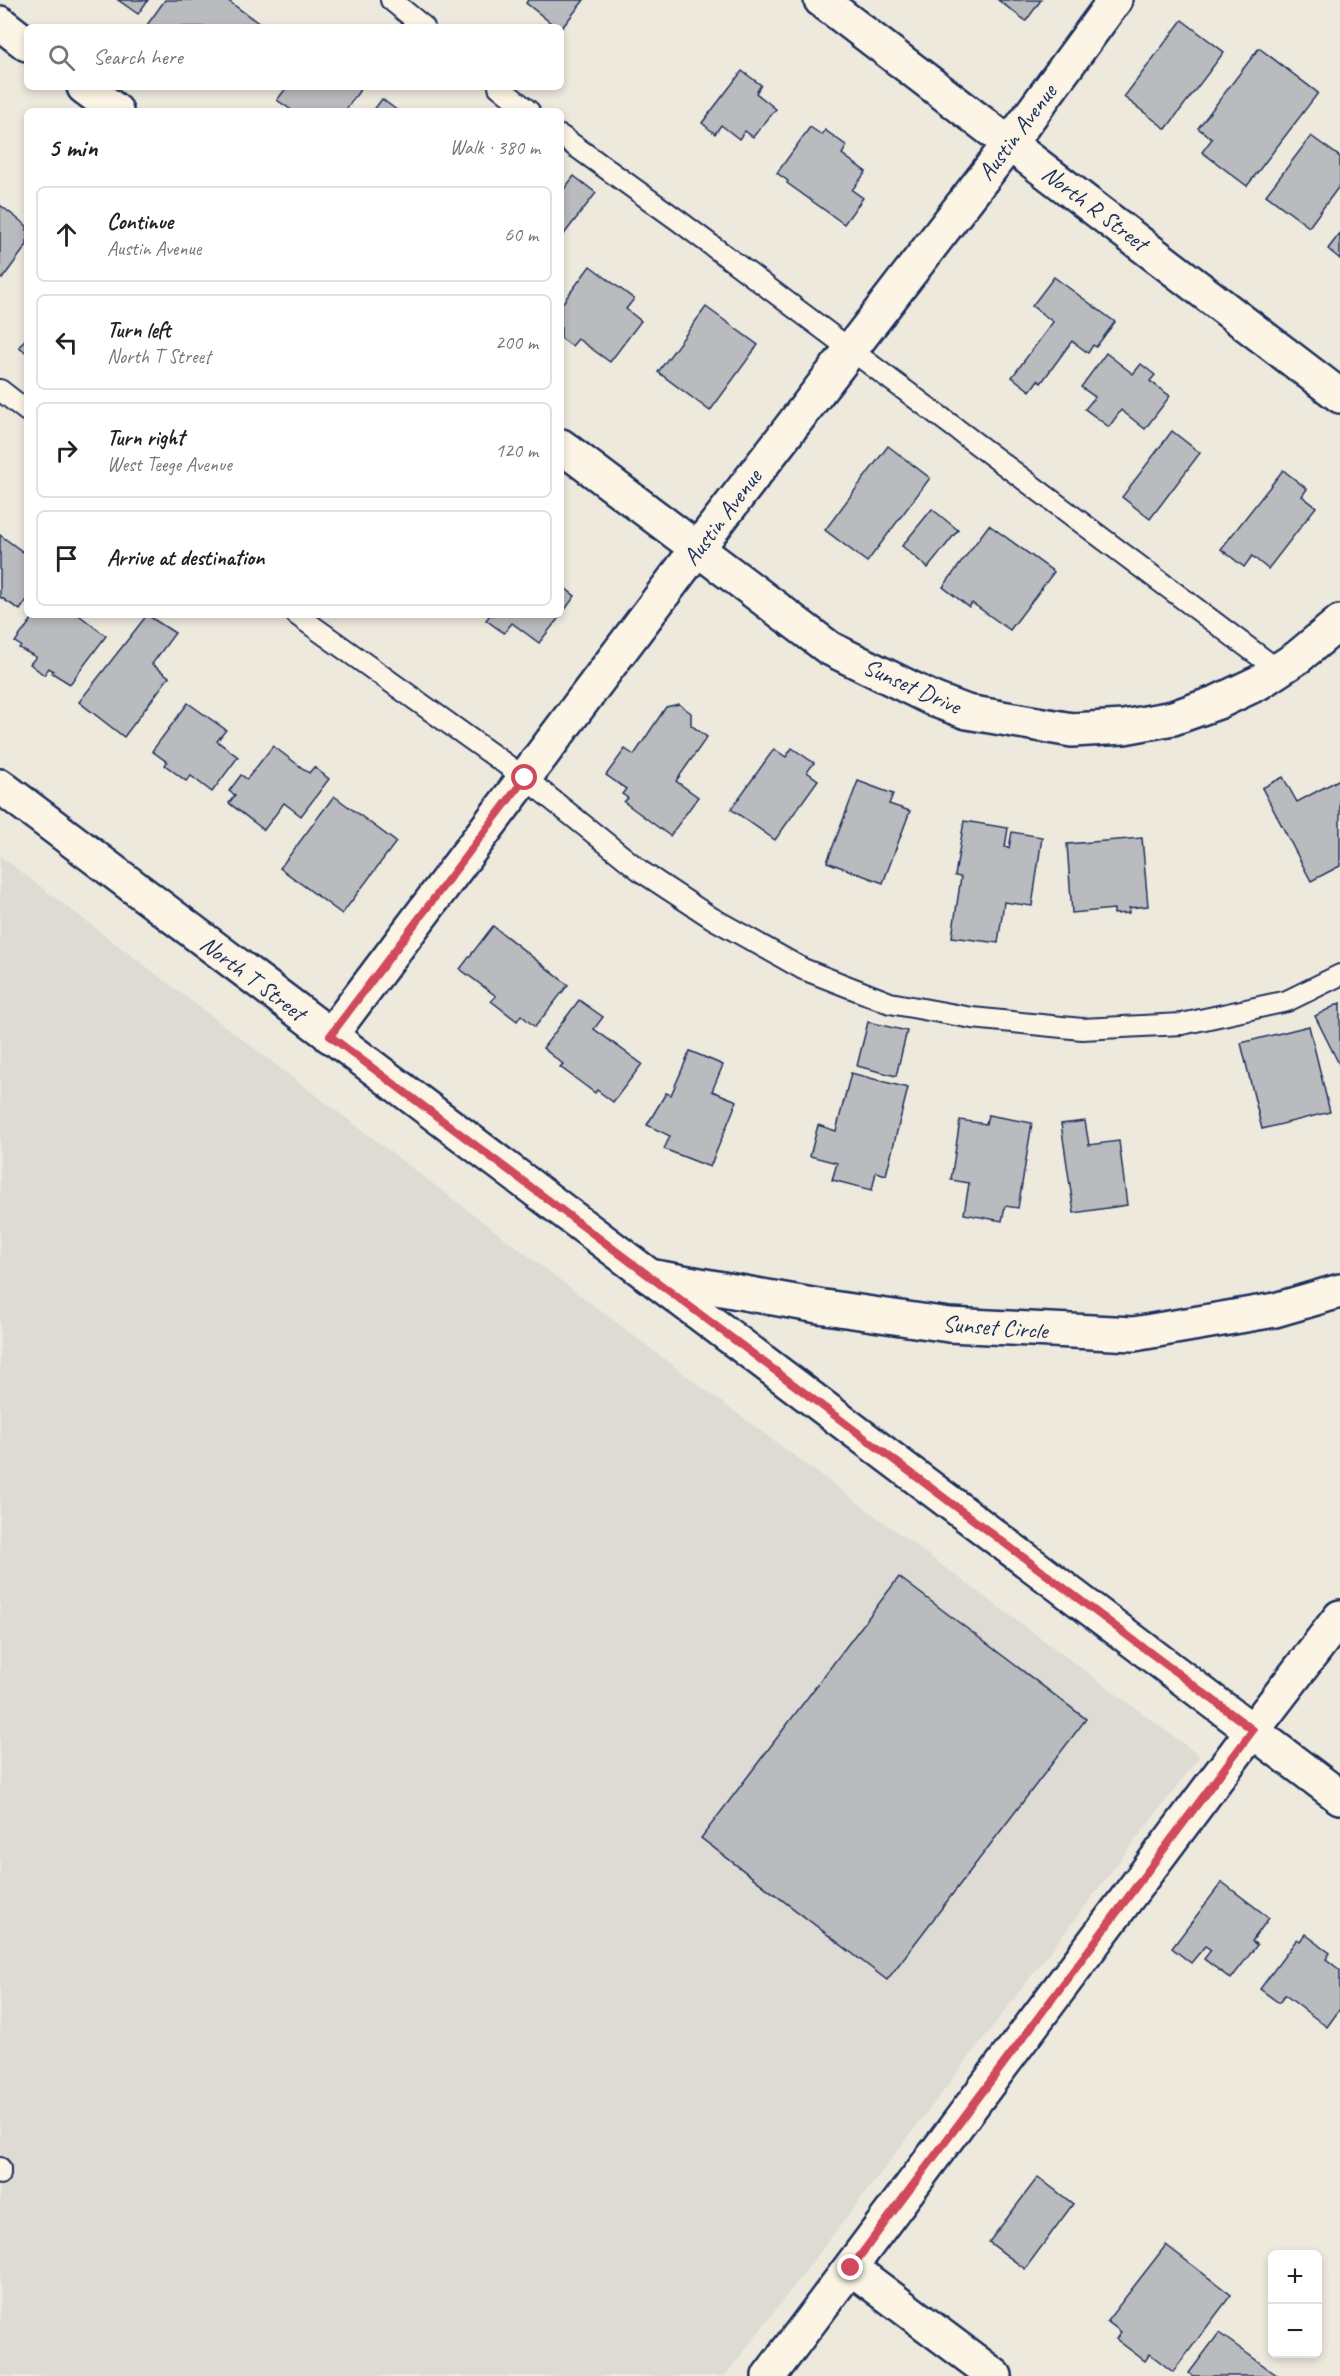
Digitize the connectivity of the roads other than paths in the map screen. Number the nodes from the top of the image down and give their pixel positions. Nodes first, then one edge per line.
1 (391, 0) edge
2 (821, 0) edge
3 (1115, 0) edge
4 (0, 23) edge
5 (420, 24) edge
6 (24, 42) edge
7 (88, 90) edge
8 (503, 90) edge
9 (112, 108) edge
10 (525, 108) edge
11 (564, 138) edge
12 (1010, 143) junction
13 (850, 350) junction
14 (0, 390) edge
15 (1340, 396) edge
16 (24, 409) edge
17 (564, 448) edge
18 (697, 549) junction
19 (301, 618) edge
20 (1340, 622) edge
21 (1278, 670) junction
22 (525, 778) junction
23 (0, 786) edge
24 (1340, 975) edge
25 (330, 1036) junction
26 (649, 1276) junction
27 (1340, 1291) edge
28 (1340, 1617) edge
29 (1253, 1730) junction
30 (1340, 1797) edge
31 (0, 2168) edge
32 (0, 2174) edge
33 (851, 2268) junction
34 (769, 2376) edge
35 (995, 2376) edge

1 - 5 lane
2 - 12 street, North R Street
3 - 12 street, Austin Avenue
4 - 6 street
7 - 9 street
8 - 10 lane
11 - 13 lane
12 - 13 street, Austin Avenue
12 - 15 street, North R Street
13 - 18 street, Austin Avenue
13 - 21 lane
14 - 16 lane
17 - 18 street, Sunset Drive
18 - 21 street, Sunset Drive
18 - 22 street, Austin Avenue
19 - 22 lane
20 - 21 street, Sunset Drive
22 - 24 lane
22 - 25 street, Austin Avenue
23 - 25 street, North T Street
25 - 26 street, North T Street
26 - 27 street, Sunset Circle
26 - 29 street, North T Street
28 - 29 street
29 - 30 street, North T Street
29 - 33 street
31 - 32 lane
33 - 34 street
33 - 35 street

